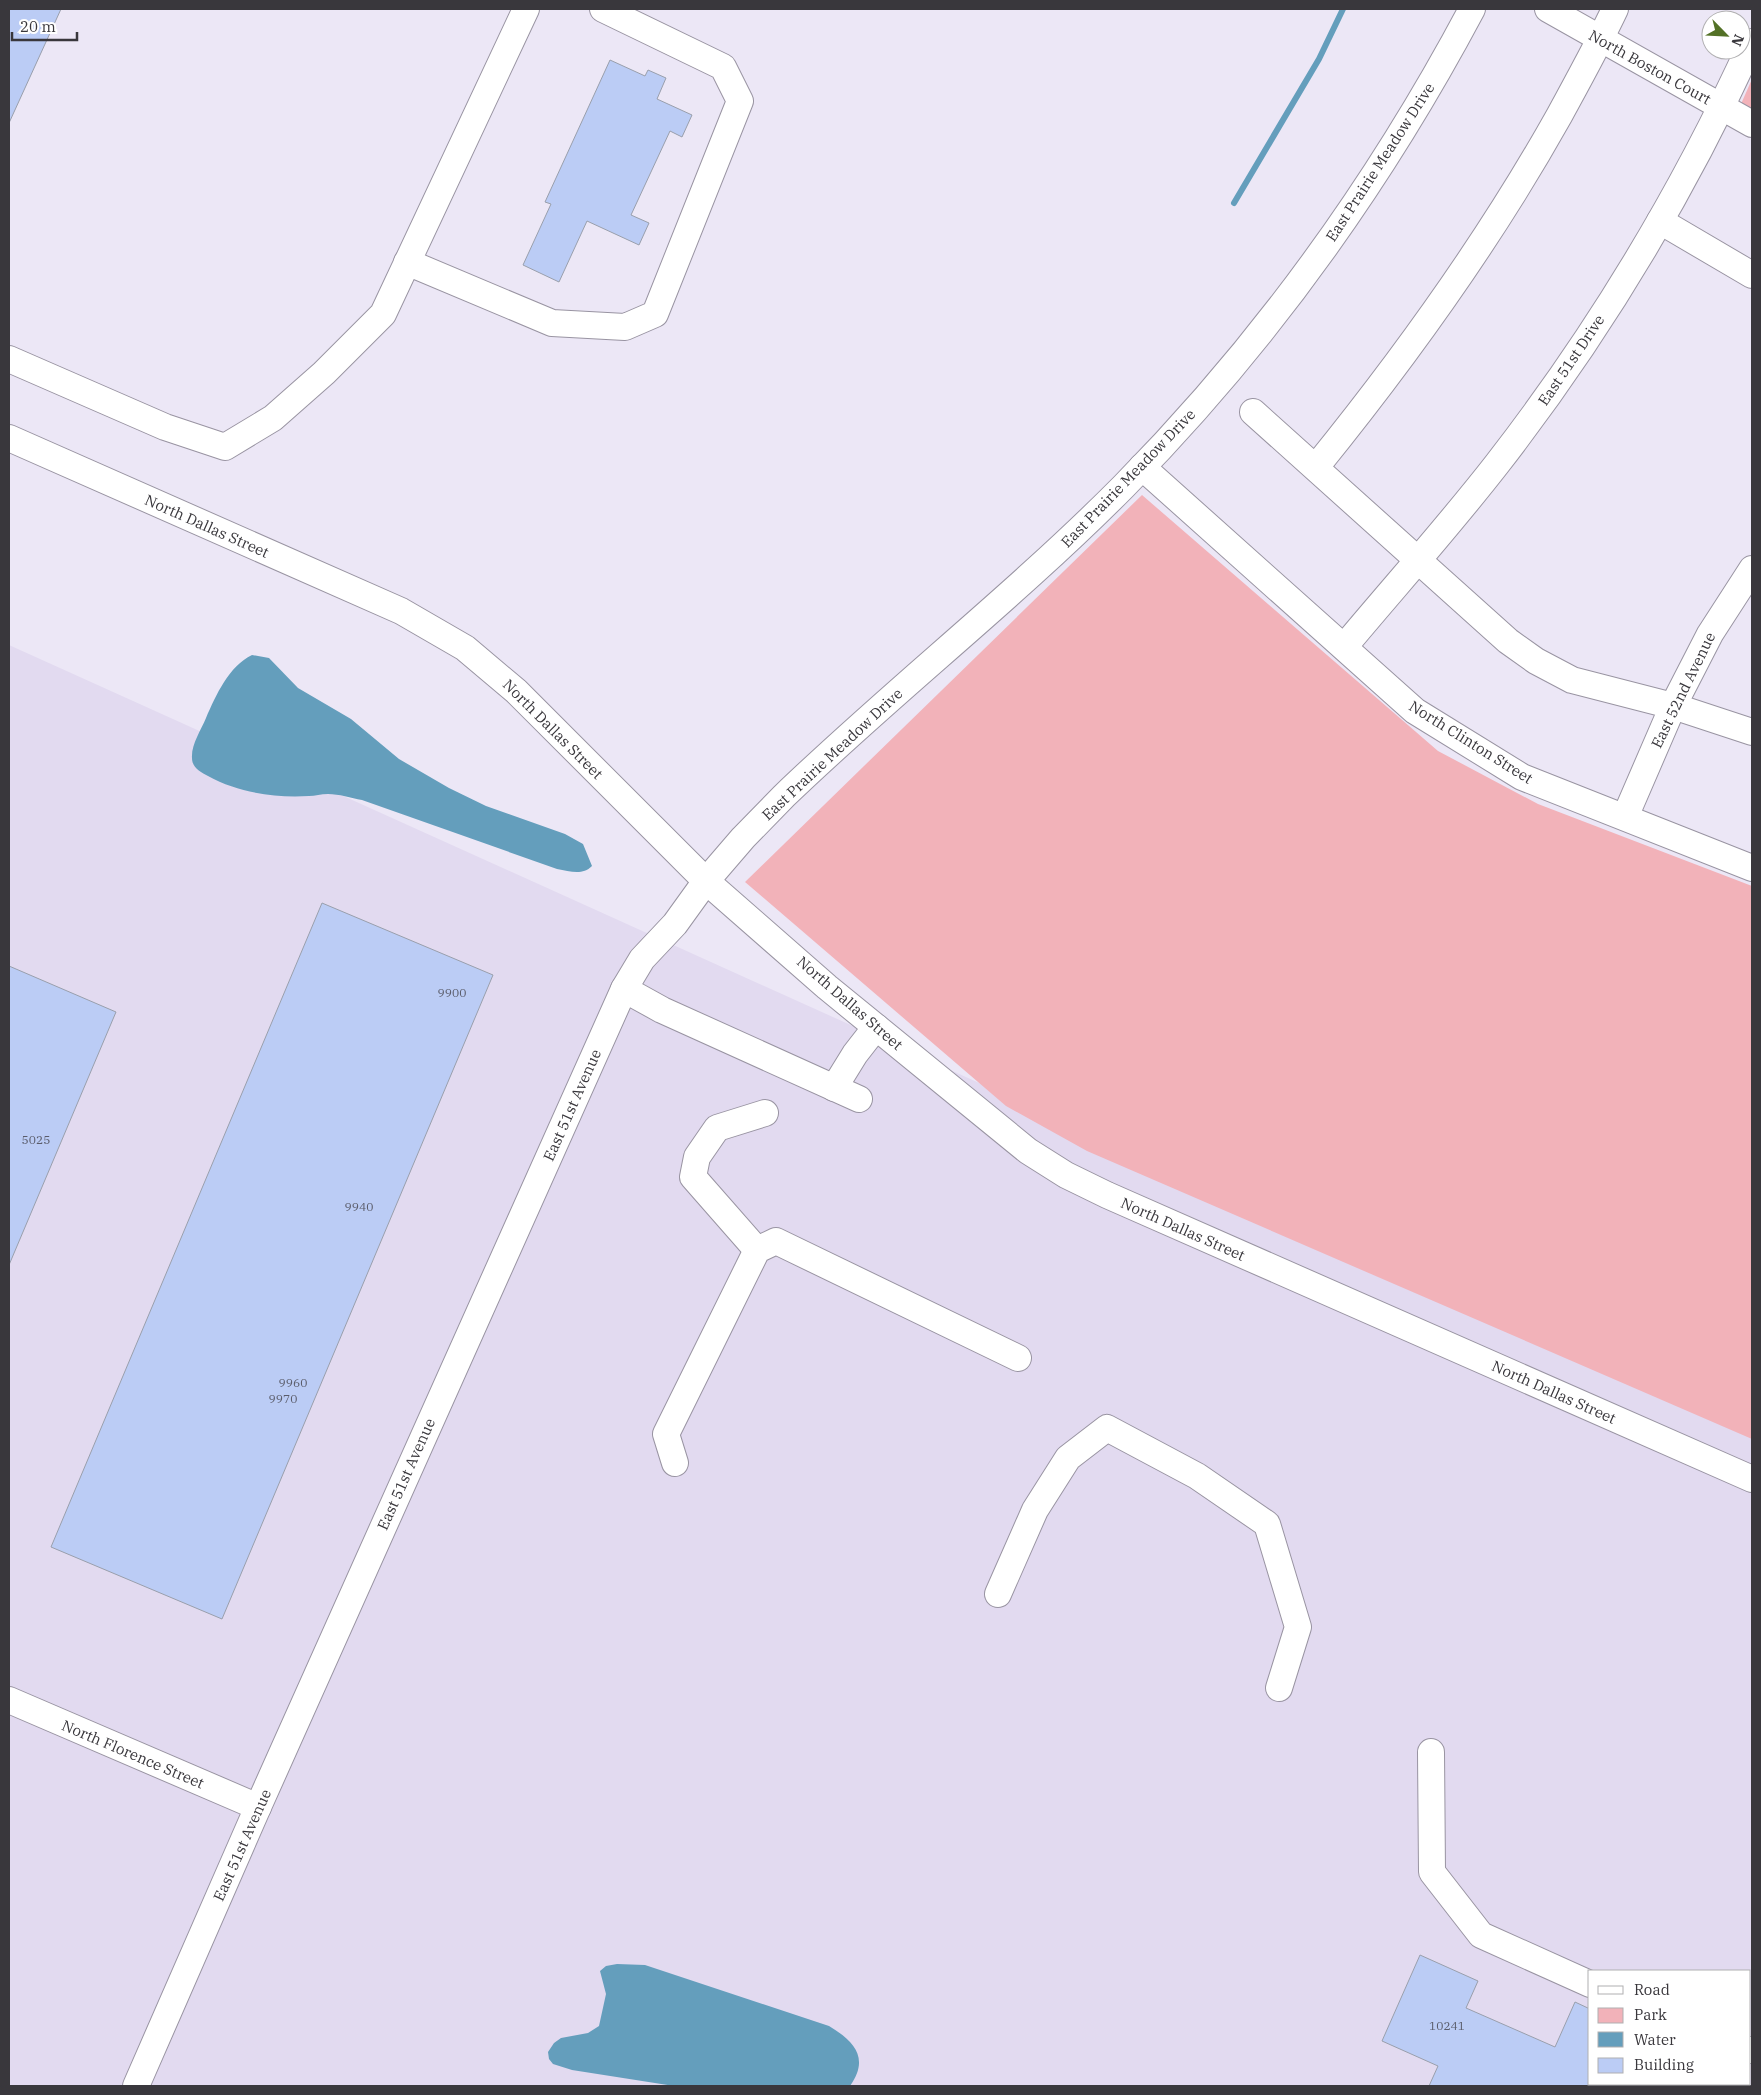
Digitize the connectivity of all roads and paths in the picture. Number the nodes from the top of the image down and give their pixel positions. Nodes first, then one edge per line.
1 (526, 9) edge
2 (603, 9) edge
3 (1472, 9) edge
4 (1548, 9) edge
5 (1615, 9) edge
6 (1600, 39) junction
7 (1752, 42) edge
8 (1722, 107) junction
9 (1752, 124) edge
10 (1660, 221) junction
11 (407, 262) junction
12 (1752, 275) edge
13 (9, 360) edge
14 (1253, 412) dead end
15 (9, 438) edge
16 (1142, 467) junction
17 (1316, 467) junction
18 (1419, 560) junction
19 (1752, 569) edge
20 (1344, 647) junction
21 (1673, 706) junction
22 (1752, 732) edge
23 (1625, 817) junction
24 (1752, 868) edge
25 (706, 881) junction
26 (624, 989) junction
27 (876, 1027) junction
28 (834, 1088) junction
29 (859, 1099) dead end
30 (765, 1113) dead end
31 (757, 1250) junction
32 (1018, 1358) dead end
33 (674, 1463) dead end
34 (1752, 1479) edge
35 (998, 1594) dead end
36 (1278, 1688) dead end
37 (9, 1700) edge
38 (1432, 1752) dead end
39 (258, 1807) junction
40 (1588, 1983) edge
41 (136, 2086) edge

1 - 11 street
2 - 11 street
3 - 16 street, East Prairie Meadow Drive
4 - 6 street, North Boston Court
5 - 6 street
6 - 8 street, North Boston Court
6 - 17 street
7 - 8 street, East 51st Drive
8 - 9 street, North Boston Court
8 - 10 street, East 51st Drive
10 - 12 street
10 - 18 street, East 51st Drive
11 - 13 street
14 - 17 street
15 - 25 street, North Dallas Street
16 - 20 street, North Clinton Street
16 - 25 street, East Prairie Meadow Drive
17 - 18 street
18 - 20 street, East 51st Drive
18 - 21 street
19 - 21 street, East 52nd Avenue
20 - 23 street, North Clinton Street
21 - 22 street
21 - 23 street, East 52nd Avenue
23 - 24 street, North Clinton Street
25 - 26 street, East 51st Avenue
25 - 27 street, North Dallas Street
26 - 28 street
26 - 39 street, East 51st Avenue
27 - 28 street
27 - 34 street, North Dallas Street
28 - 29 street
30 - 31 street
31 - 32 street
31 - 33 street
35 - 36 street
37 - 39 street, North Florence Street
38 - 40 street
39 - 41 street, East 51st Avenue

